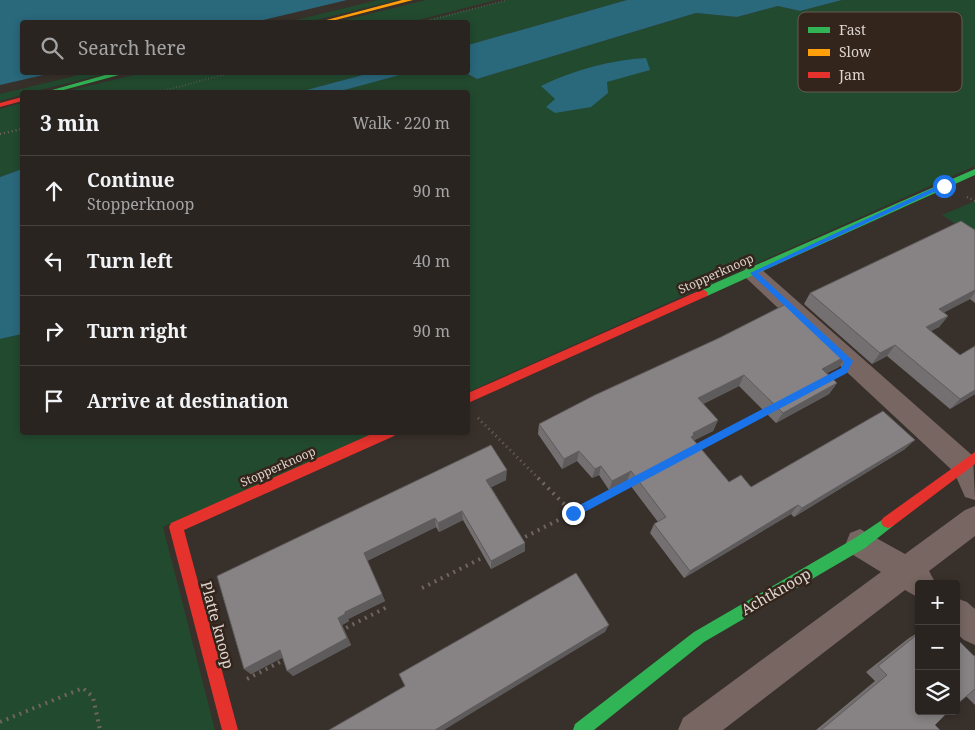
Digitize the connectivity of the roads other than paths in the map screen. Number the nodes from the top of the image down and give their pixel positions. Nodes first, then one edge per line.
1 (410, 0) edge
2 (330, 20) edge
3 (115, 75) edge
4 (57, 90) edge
5 (20, 100) edge
6 (0, 105) edge
7 (975, 172) edge
8 (753, 273) junction
9 (470, 397) edge
10 (383, 435) edge
11 (970, 461) edge
12 (975, 488) edge
13 (975, 519) edge
14 (176, 527) joint
15 (860, 543) junction
16 (913, 577) edge
17 (960, 616) edge
18 (975, 629) edge
19 (230, 730) edge
20 (580, 730) edge
21 (695, 730) edge

1 - 2 street
3 - 4 street
5 - 6 street
7 - 8 street, Stopperknoop
8 - 9 street, Stopperknoop
8 - 11 street
10 - 14 street, Stopperknoop
11 - 12 street
11 - 15 street, Achtknoop
13 - 16 street
14 - 19 street, Platte knoop
15 - 16 street
15 - 20 street, Achtknoop
16 - 21 street
17 - 18 street

